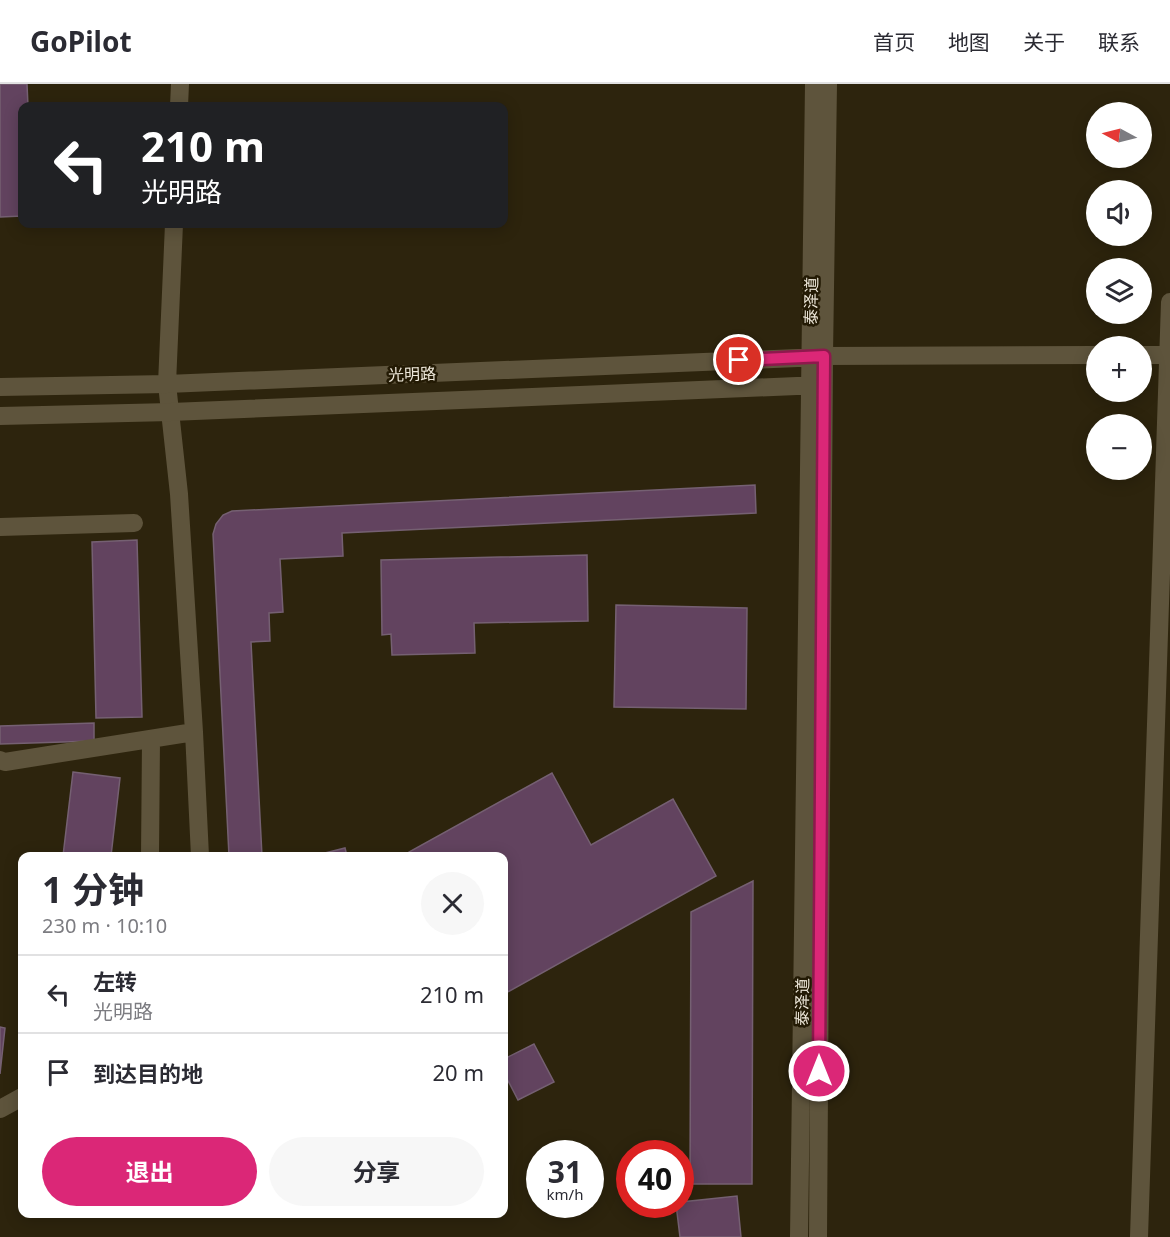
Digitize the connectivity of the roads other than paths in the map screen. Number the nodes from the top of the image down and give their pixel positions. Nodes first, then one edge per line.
1 (180, 84) edge
2 (814, 84) edge
3 (828, 84) edge
4 (179, 102) edge
5 (174, 228) edge
6 (1170, 302) edge
7 (1086, 355) edge
8 (1152, 355) edge
9 (1169, 355) edge
10 (817, 357) junction
11 (167, 384) junction
12 (817, 385) junction
13 (0, 387) edge
14 (171, 412) junction
15 (0, 416) edge
16 (134, 523) dead end
17 (0, 527) edge
18 (194, 732) junction
19 (151, 740) junction
20 (2, 763) edge
21 (150, 852) edge
22 (200, 852) edge
23 (18, 1099) edge
24 (0, 1109) edge
25 (800, 1237) edge
26 (818, 1237) edge
27 (1139, 1237) edge

1 - 4 street
2 - 10 street, 泰泽道
3 - 10 street, 泰泽道
5 - 11 street
6 - 9 street
7 - 10 street, 光明路
8 - 9 street
9 - 27 street
10 - 11 street, 光明路
10 - 12 street, 泰泽道
11 - 13 street, 光明路
11 - 14 street
12 - 14 street, 光明路
12 - 25 street, 泰泽道
12 - 26 street, 泰泽道
14 - 15 street, 光明路
14 - 18 street
16 - 17 street
18 - 19 street
18 - 22 street
19 - 20 street
19 - 21 street
23 - 24 street

